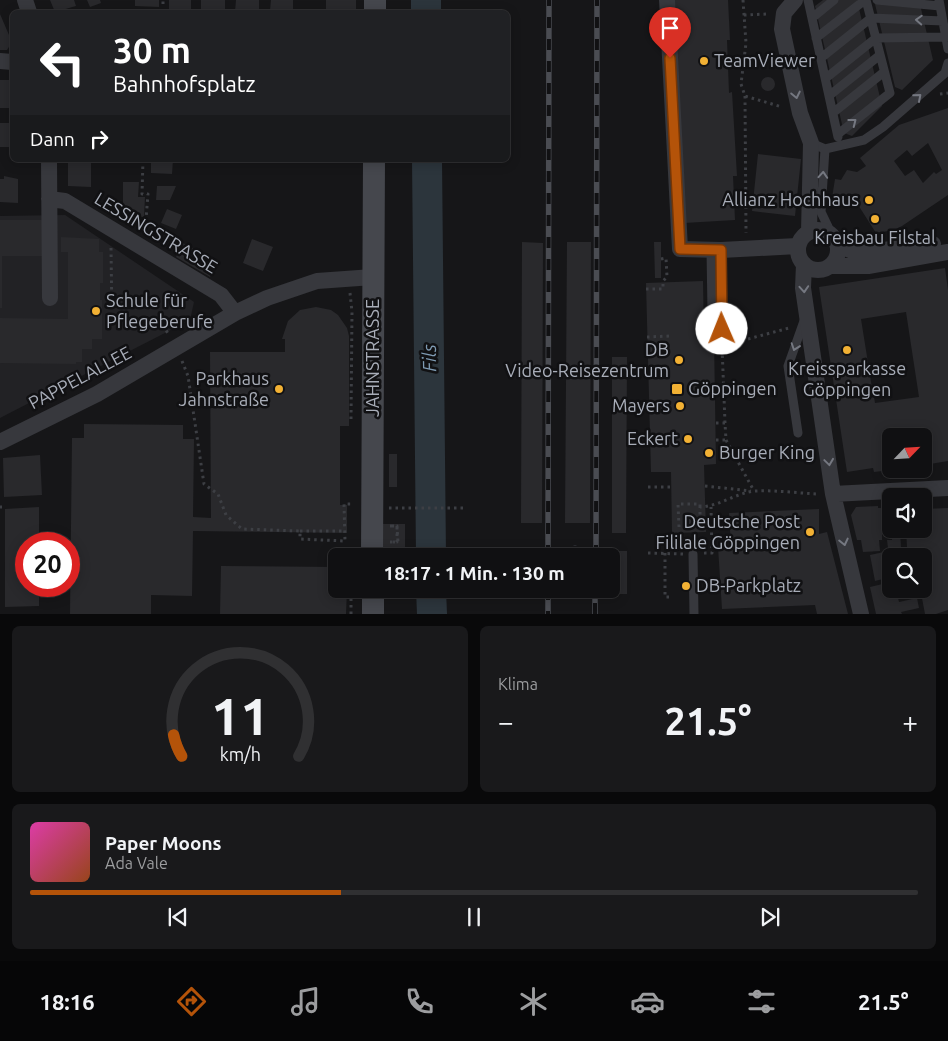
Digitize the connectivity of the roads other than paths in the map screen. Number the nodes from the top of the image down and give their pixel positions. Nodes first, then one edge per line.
1 (667, 0) edge
2 (795, 0) edge
3 (808, 0) edge
4 (834, 0) edge
5 (866, 0) edge
6 (877, 0) edge
7 (939, 3) edge
8 (812, 18) junction
9 (871, 18) junction
10 (943, 21) junction
11 (946, 37) junction
12 (816, 38) junction
13 (876, 38) junction
14 (948, 49) edge
15 (880, 54) junction
16 (821, 58) junction
17 (948, 63) edge
18 (884, 72) junction
19 (826, 78) junction
20 (830, 95) junction
21 (834, 112) junction
22 (838, 134) junction
23 (818, 146) junction
24 (839, 147) junction
25 (49, 162) edge
26 (374, 162) edge
27 (50, 199) junction
28 (809, 232) junction
29 (835, 240) junction
30 (948, 242) edge
31 (798, 246) junction
32 (716, 250) junction
33 (948, 252) edge
34 (804, 264) junction
35 (831, 266) junction
36 (373, 277) junction
37 (50, 298) dead end
38 (712, 312) dead end
39 (235, 313) junction
40 (807, 314) junction
41 (722, 329) dead end
42 (798, 433) dead end
43 (0, 442) edge
44 (948, 488) edge
45 (833, 494) junction
46 (372, 548) edge
47 (692, 554) road end
48 (372, 598) edge
49 (373, 614) edge
50 (694, 614) edge
51 (861, 614) edge

1 - 32 street
2 -> 23 street
3 - 8 lane
4 - 8 lane
5 - 9 lane
5 - 12 lane
6 - 7 lane
7 - 10 lane
8 - 12 lane
10 -> 9 lane
9 - 13 lane
9 - 16 lane
10 - 11 lane
11 - 13 lane
11 - 14 lane
12 - 16 lane
13 - 15 lane
13 - 19 lane
15 - 18 lane
15 - 20 lane
16 - 19 lane
24 -> 17 lane
18 - 21 lane
22 -> 18 lane
19 - 20 lane
20 - 21 lane
21 - 22 lane
22 - 24 lane
23 - 24 lane
23 - 28 street
29 -> 23 lane
25 - 27 street
26 - 36 main road, JAHNSTRASSE
27 - 37 street
27 - 39 street, LESSINGSTRASSE
28 - 29 street
28 - 31 street
29 - 30 street
29 - 35 street
31 - 32 street
31 - 34 street
32 - 38 lane
32 - 41 lane
33 - 35 street
34 - 35 street
34 -> 40 street
36 - 39 street, PAPPELALLEE
36 - 46 main road, JAHNSTRASSE
39 - 43 street, PAPPELALLEE
40 -> 42 lane
40 -> 45 street
44 - 45 street
45 -> 51 street
47 - 50 lane
48 - 49 main road

